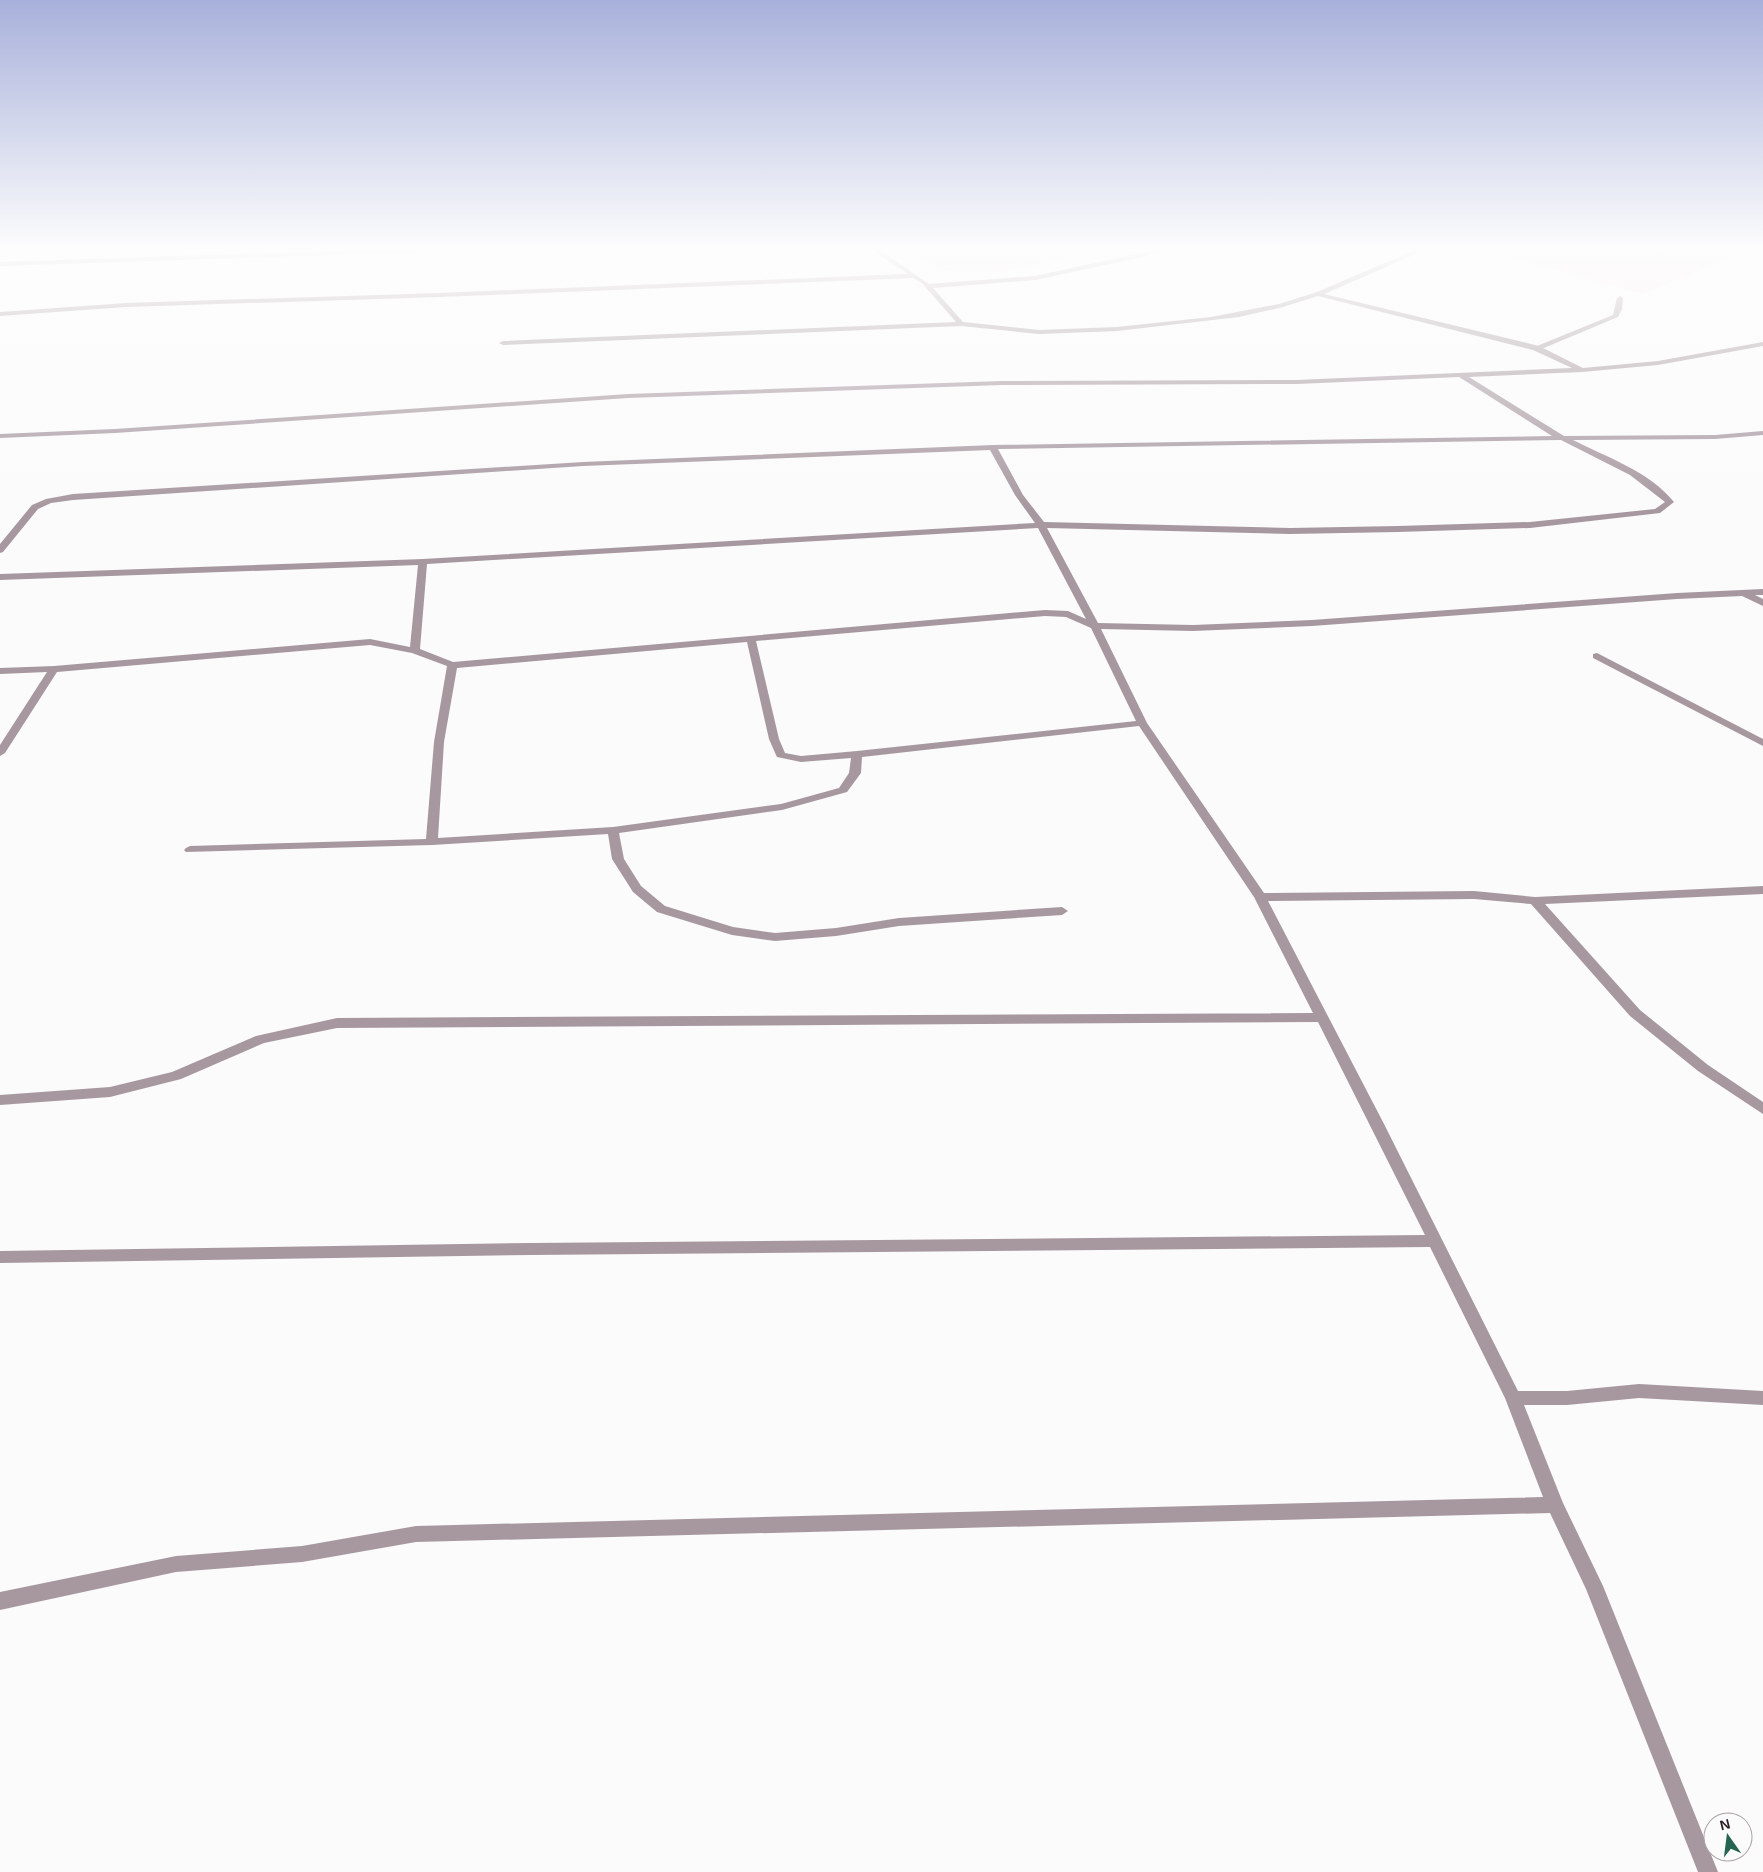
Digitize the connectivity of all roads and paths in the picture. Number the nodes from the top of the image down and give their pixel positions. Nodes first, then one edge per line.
1 (697, 334) edge
2 (1481, 334) edge
3 (1570, 334) edge
4 (503, 342) dead end
5 (1763, 344) edge
6 (1536, 348) junction
7 (1582, 370) junction
8 (1462, 376) junction
9 (1763, 434) edge
10 (0, 436) edge
11 (1561, 438) junction
12 (993, 447) junction
13 (1041, 525) junction
14 (0, 550) edge
15 (423, 562) junction
16 (0, 577) edge
17 (1763, 592) edge
18 (1745, 594) junction
19 (1763, 603) edge
20 (1095, 626) junction
21 (751, 639) junction
22 (415, 651) junction
23 (1597, 656) dead end
24 (452, 665) junction
25 (54, 669) junction
26 (0, 671) edge
27 (1142, 723) junction
28 (1763, 743) edge
29 (0, 753) edge
30 (857, 754) junction
31 (613, 830) junction
32 (432, 842) junction
33 (190, 850) dead end
34 (1763, 890) edge
35 (1260, 897) junction
36 (1535, 901) junction
37 (1062, 911) dead end
38 (1322, 1017) junction
39 (0, 1100) edge
40 (1763, 1109) edge
41 (1435, 1241) junction
42 (0, 1257) edge
43 (1513, 1398) junction
44 (1763, 1398) edge
45 (1555, 1505) junction
46 (0, 1601) edge
47 (1708, 1872) edge

1 - 4 street
2 - 6 street
3 - 6 street
5 - 7 street
6 - 7 street
7 - 8 street
8 - 10 street
8 - 11 street
9 - 11 street
11 - 12 street
11 - 13 street
12 - 13 street
12 - 14 street
13 - 15 street
13 - 20 street
15 - 16 street
15 - 22 street
17 - 18 street
18 - 19 street
18 - 20 street
20 - 21 street
20 - 27 street
21 - 24 street
21 - 30 street
22 - 24 street
22 - 25 street
23 - 28 street
24 - 32 street
25 - 26 street
25 - 29 street
27 - 30 street
27 - 35 street
30 - 31 street
31 - 32 street
31 - 37 street
32 - 33 street
34 - 36 street
35 - 36 street
35 - 38 street
36 - 40 street
38 - 39 street
38 - 41 street
41 - 42 street
41 - 43 street
43 - 44 street
43 - 45 street
45 - 46 street
45 - 47 street

